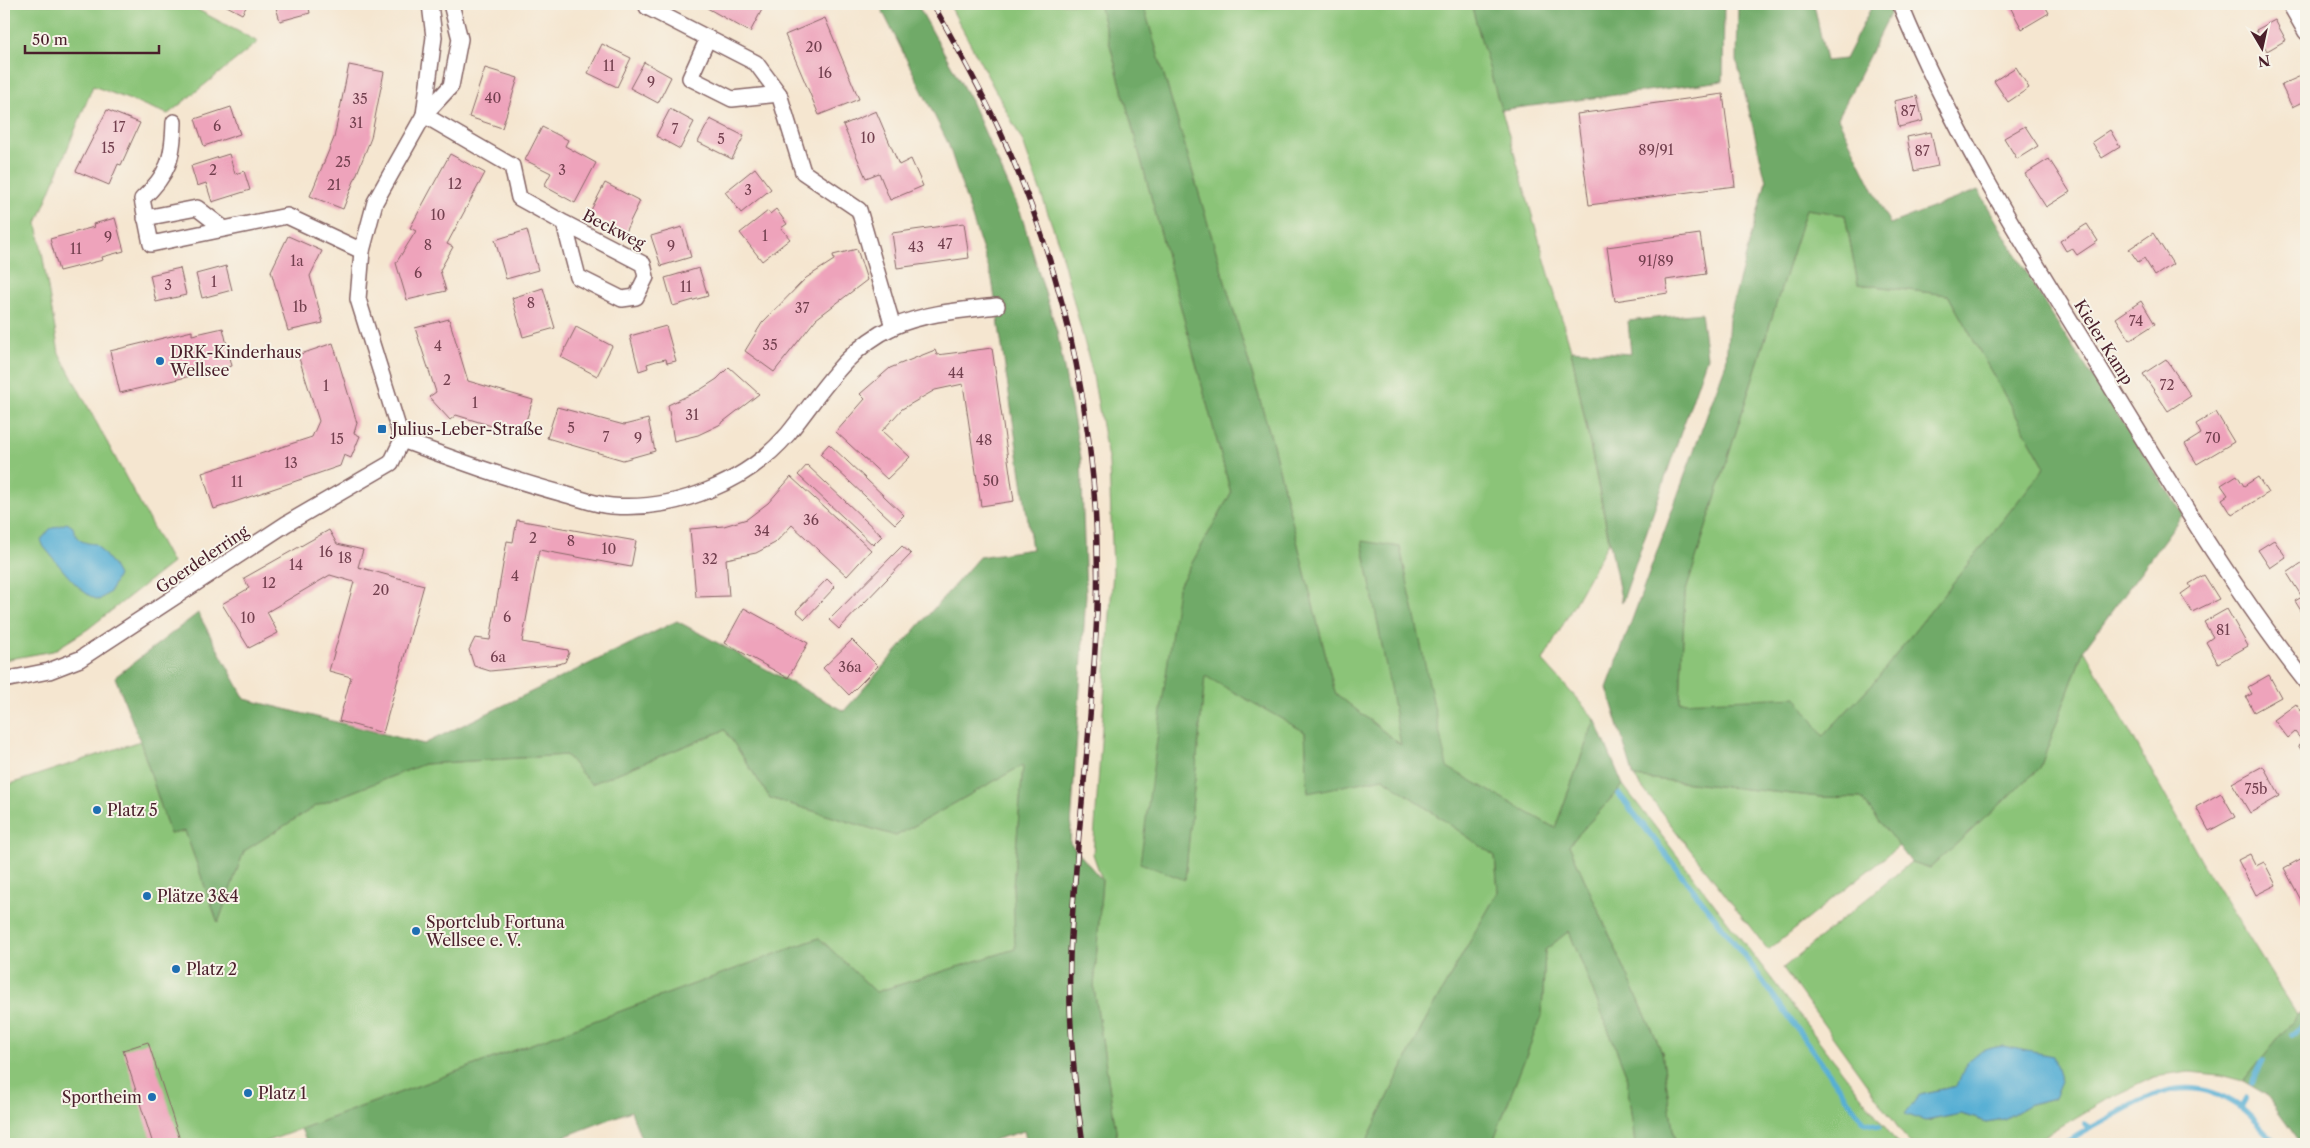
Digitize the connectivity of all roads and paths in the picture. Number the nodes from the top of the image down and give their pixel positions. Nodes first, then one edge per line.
1 (430, 4) edge
2 (451, 4) edge
3 (1900, 4) edge
4 (2290, 4) edge
5 (647, 7) dead end
6 (2306, 32) edge
7 (708, 38) junction
8 (779, 94) junction
9 (424, 115) junction
10 (174, 122) dead end
11 (145, 218) junction
12 (564, 223) junction
13 (222, 228) junction
14 (362, 250) junction
15 (997, 306) dead end
16 (894, 327) junction
17 (402, 440) junction
18 (4, 680) edge
19 (2306, 682) edge

1 - 9 street
2 - 9 street
3 - 19 street, Kieler Kamp
4 - 6 street
5 - 7 street
7 - 8 street
7 - 8 street
8 - 16 street
9 - 12 street, Beckweg
9 - 14 street
10 - 11 street
11 - 13 street
11 - 13 street
12 - 12 street, Beckweg
13 - 14 street
14 - 17 street
15 - 16 street
16 - 17 street
17 - 18 street, Goerdelerring

